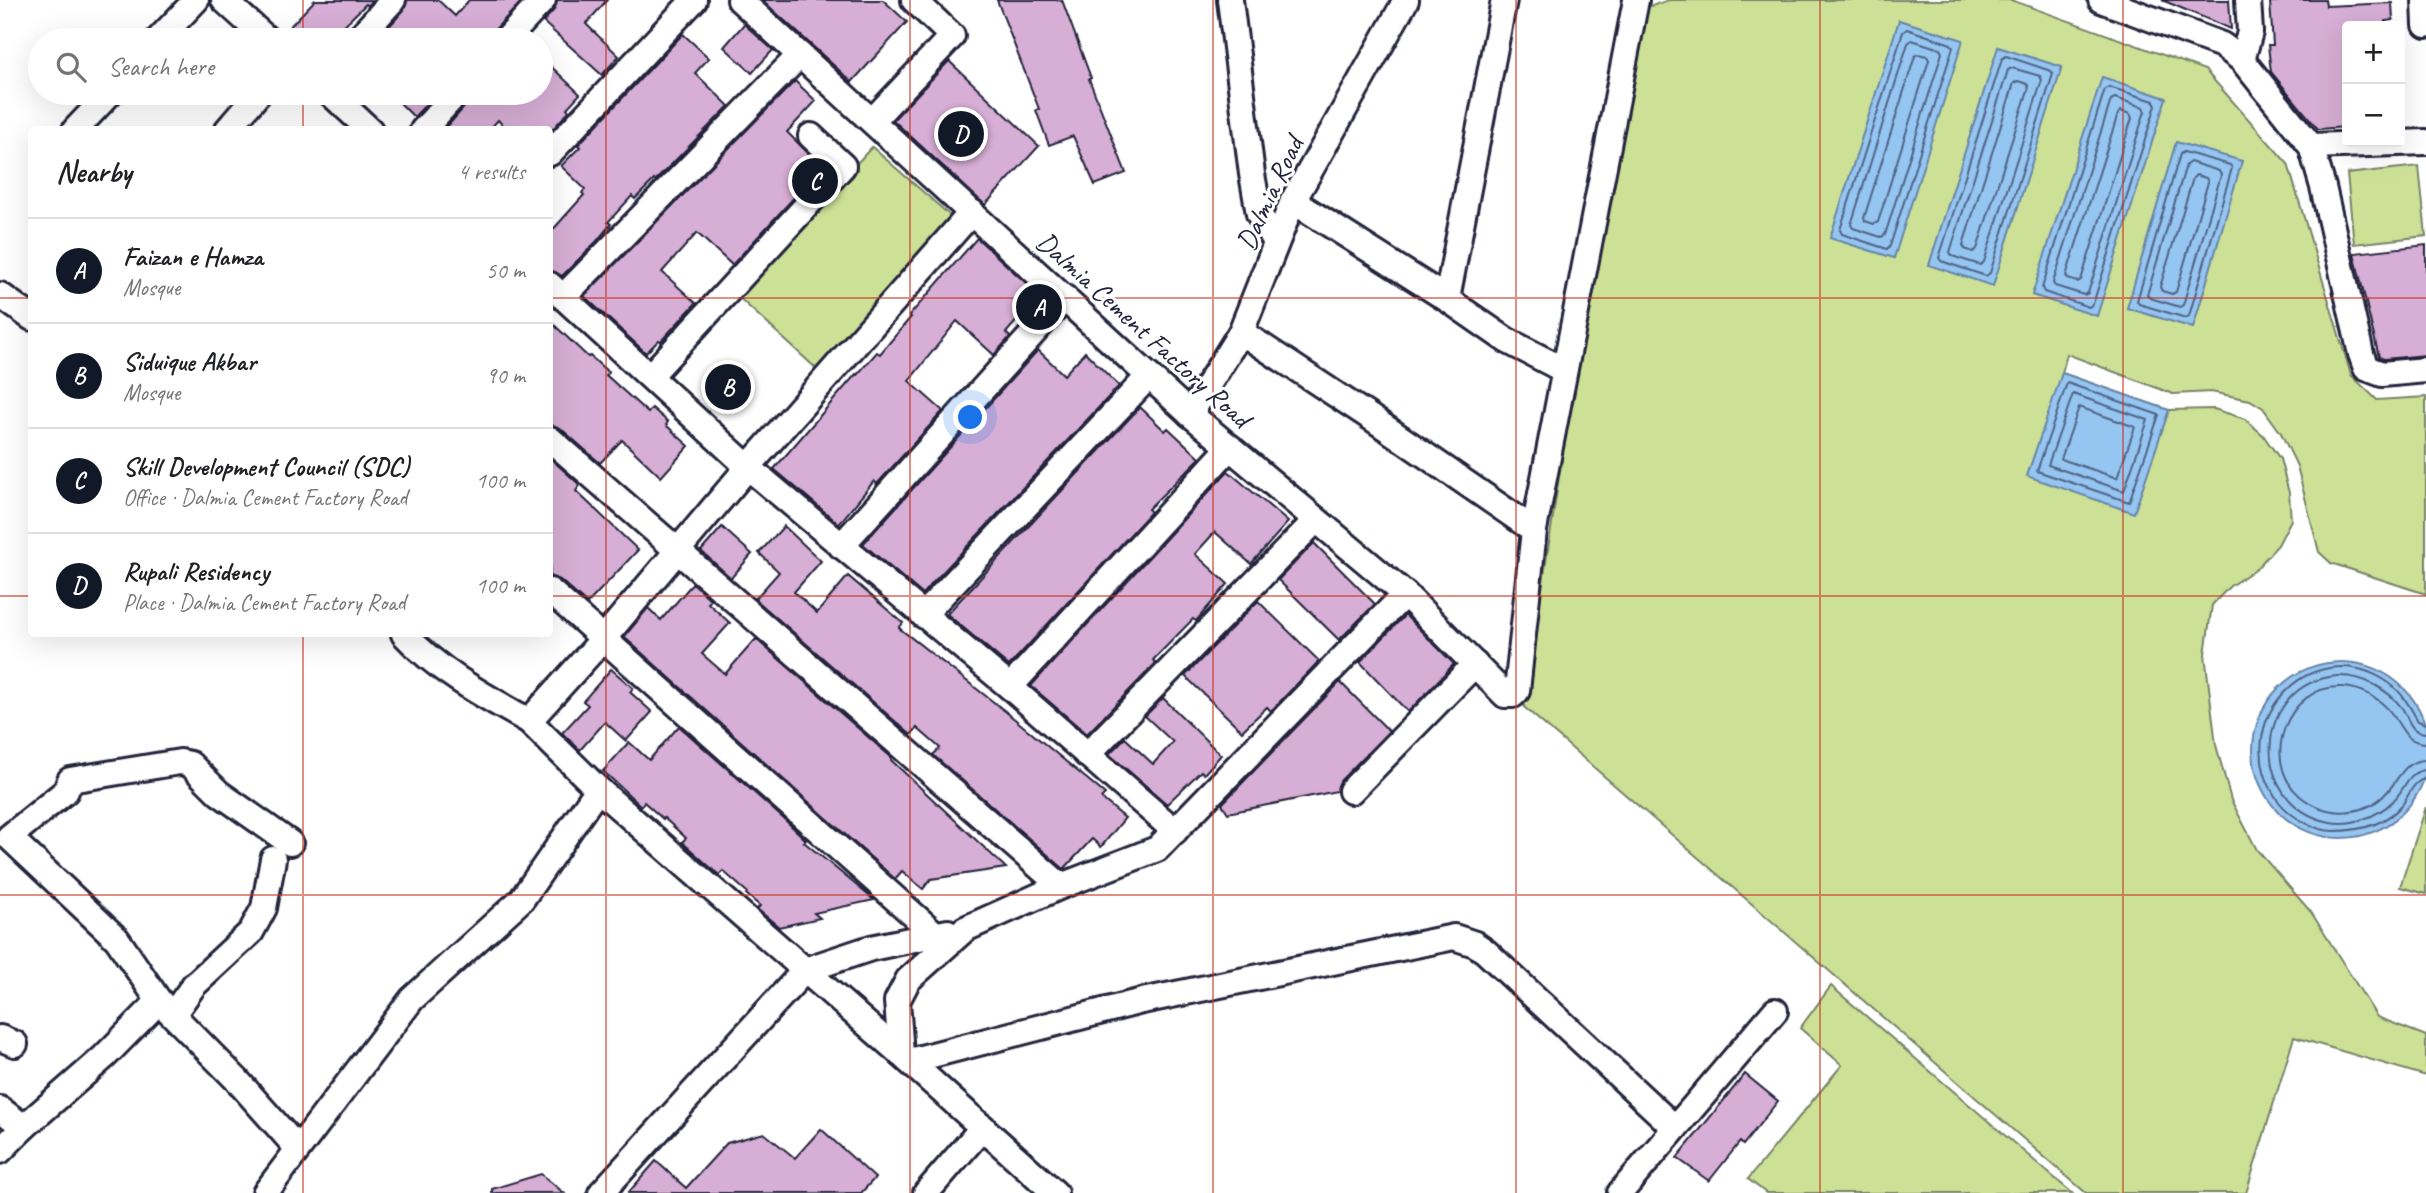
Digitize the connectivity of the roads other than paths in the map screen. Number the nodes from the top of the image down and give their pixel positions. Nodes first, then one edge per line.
1 (196, 0) edge
2 (393, 0) edge
3 (543, 0) edge
4 (694, 0) edge
5 (740, 0) edge
6 (914, 0) edge
7 (1230, 0) edge
8 (1406, 0) edge
9 (1504, 0) edge
10 (1636, 0) edge
11 (2101, 0) edge
12 (2248, 0) edge
13 (2425, 0) edge
14 (237, 5) edge
15 (2426, 25) edge
16 (169, 28) edge
17 (257, 28) edge
18 (368, 28) edge
19 (517, 28) edge
20 (800, 55) junction
21 (2242, 60) junction
22 (99, 105) edge
23 (249, 105) edge
24 (343, 105) edge
25 (446, 105) edge
26 (872, 121) junction
27 (79, 126) edge
28 (231, 126) edge
29 (366, 126) edge
30 (427, 126) edge
31 (811, 136) dead end
32 (2426, 142) edge
33 (2311, 146) junction
34 (553, 150) edge
35 (1293, 201) junction
36 (972, 212) junction
37 (1276, 242) junction
38 (556, 291) edge
39 (0, 295) edge
40 (1065, 298) junction
41 (1447, 299) junction
42 (28, 315) edge
43 (1241, 332) junction
44 (1564, 370) junction
45 (2426, 370) edge
46 (650, 376) junction
47 (1149, 376) junction
48 (1190, 414) junction
49 (553, 442) edge
50 (1230, 447) junction
51 (748, 467) junction
52 (1317, 520) junction
53 (1534, 530) junction
54 (841, 545) junction
55 (677, 551) junction
56 (553, 594) edge
57 (1405, 594) junction
58 (923, 615) junction
59 (407, 637) edge
60 (603, 639) junction
61 (1475, 664) junction
62 (1010, 687) junction
63 (529, 721) junction
64 (1087, 755) junction
65 (598, 789) junction
66 (1352, 792) dead end
67 (1175, 831) junction
68 (1061, 886) junction
69 (965, 929) junction
70 (935, 934) junction
71 (805, 970) junction
72 (167, 1007) junction
73 (1775, 1011) dead end
74 (905, 1058) junction
75 (0, 1109) edge
76 (24, 1126) junction
77 (983, 1127) junction
78 (1675, 1128) junction
79 (298, 1149) junction
80 (0, 1151) edge
81 (265, 1193) edge
82 (601, 1193) edge
83 (926, 1193) edge
84 (1055, 1193) edge
85 (1620, 1193) edge

1 - 16 street
2 - 18 street
3 - 19 street
4 - 34 street
5 - 20 street, Dalmia Cement Factory Road
6 - 26 street
7 - 37 street
8 - 35 street, Dalmia Road
9 - 41 street
10 - 44 street
11 - 21 street
12 - 21 street
13 - 15 street
14 - 17 street
20 - 26 street, Dalmia Cement Factory Road
20 - 38 street
21 - 33 street
22 - 27 street
23 - 28 street
24 - 29 street
25 - 30 street
26 - 36 street, Dalmia Cement Factory Road
31 - 46 street
32 - 33 street
33 - 45 street
35 - 37 street, Dalmia Road
35 - 41 street
36 - 40 street, Dalmia Cement Factory Road
36 - 51 street
37 - 43 street, Dalmia Road
38 - 46 street
39 - 42 street
40 - 47 street, Dalmia Cement Factory Road
40 - 54 street
41 - 44 street
43 - 48 street, Dalmia Road
43 - 53 street
44 - 53 street
46 - 51 street
47 - 48 street, Dalmia Cement Factory Road
47 - 58 street
48 - 50 street, Dalmia Cement Factory Road
49 - 55 street
50 - 52 street, Dalmia Cement Factory Road
50 - 62 street
51 - 54 street
51 - 55 street
52 - 57 street, Dalmia Cement Factory Road
52 - 64 street
53 - 61 street, Dalmia Cement Factory Road
54 - 58 street
55 - 60 street
55 - 68 street
56 - 60 street
57 - 61 street, Dalmia Cement Factory Road
57 - 67 street
58 - 62 street
59 - 63 street
60 - 63 street
60 - 70 street
61 - 66 street
62 - 64 street
63 - 65 street
64 - 67 street
65 - 71 street
65 - 79 street
67 - 68 street
68 - 69 street
69 - 70 street
69 - 74 street
70 - 71 street
71 - 74 street
71 - 82 street
72 - 72 street
72 - 76 street
72 - 79 street
73 - 78 street
74 - 77 street
74 - 78 street
75 - 76 street
76 - 80 street
77 - 83 street
77 - 84 street
78 - 85 street
79 - 81 street

